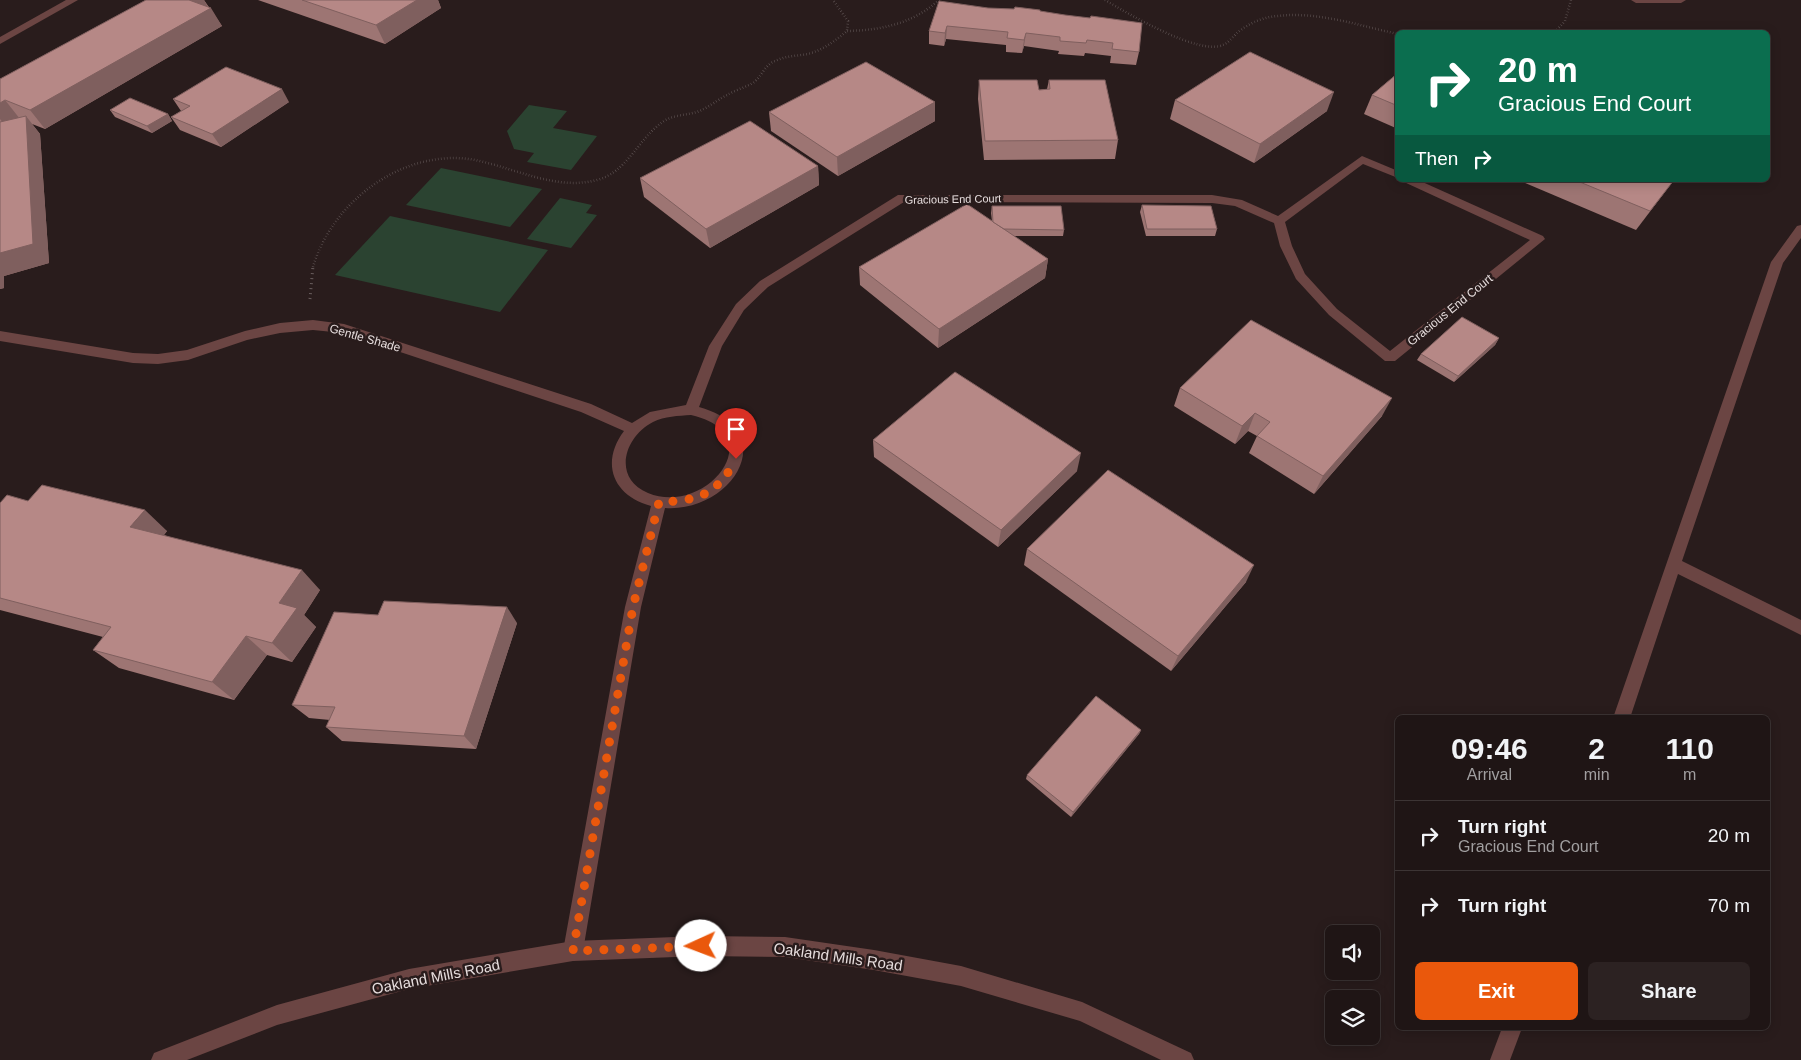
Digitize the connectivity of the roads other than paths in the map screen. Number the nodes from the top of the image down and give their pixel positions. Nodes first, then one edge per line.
1 (73, 0) edge
2 (1636, 0) edge
3 (1680, 0) edge
4 (0, 41) edge
5 (1395, 174) edge
6 (1412, 182) edge
7 (1280, 222) junction
8 (1801, 229) edge
9 (0, 336) edge
10 (691, 410) junction
11 (633, 429) junction
12 (659, 502) junction
13 (1675, 565) junction
14 (1801, 628) edge
15 (1622, 715) edge
16 (573, 951) junction
17 (1511, 1030) edge
18 (161, 1060) edge
19 (1184, 1060) edge
20 (1500, 1060) edge

1 - 4 street
2 - 3 street
5 - 7 street
6 - 7 street, Gracious End Court
7 - 10 street, Gracious End Court
8 - 13 street
9 - 11 street, Gentle Shade
10 - 11 street
10 - 12 street
11 - 12 street
12 - 16 street
13 - 14 street
13 - 15 street
16 - 18 street, Oakland Mills Road
16 - 19 street, Oakland Mills Road
17 - 20 street

